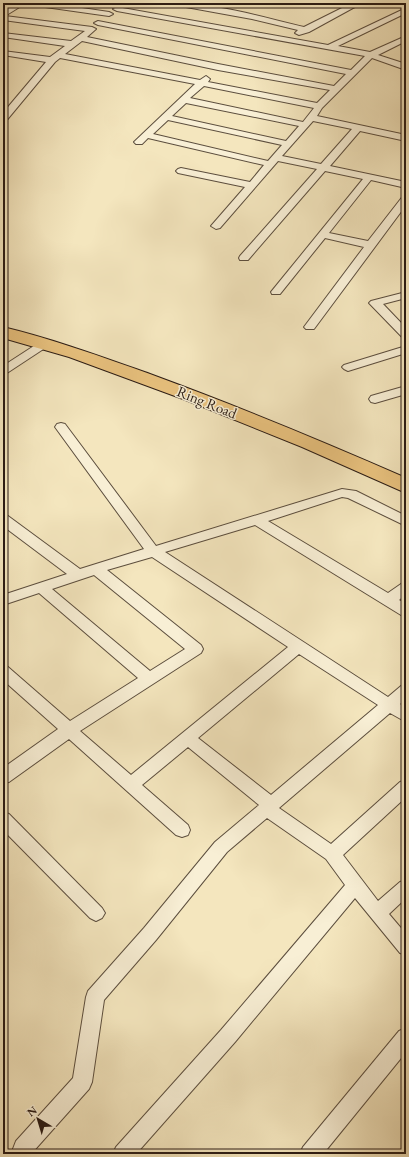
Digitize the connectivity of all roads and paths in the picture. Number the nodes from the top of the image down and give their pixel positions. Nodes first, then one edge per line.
1 (22, 3) edge
2 (31, 3) edge
3 (124, 3) edge
4 (176, 3) edge
5 (358, 3) edge
6 (117, 9) junction
7 (406, 10) edge
8 (3, 14) edge
9 (109, 14) junction
10 (3, 18) edge
11 (95, 26) junction
12 (306, 30) junction
13 (254, 34) junction
14 (3, 35) edge
15 (80, 38) junction
16 (406, 38) edge
17 (286, 40) junction
18 (72, 44) junction
19 (328, 48) junction
20 (236, 50) junction
21 (5, 55) edge
22 (371, 56) junction
23 (56, 57) junction
24 (218, 67) junction
25 (406, 67) edge
26 (353, 73) junction
27 (201, 83) junction
28 (336, 89) junction
29 (185, 100) junction
30 (319, 106) junction
31 (166, 116) junction
32 (3, 119) edge
33 (308, 121) junction
34 (358, 128) junction
35 (146, 135) junction
36 (406, 138) edge
37 (139, 142) dead end
38 (288, 144) junction
39 (273, 161) junction
40 (322, 167) junction
41 (181, 170) dead end
42 (369, 177) junction
43 (252, 185) junction
44 (406, 185) edge
45 (406, 198) edge
46 (216, 226) dead end
47 (322, 234) junction
48 (371, 245) junction
49 (244, 258) dead end
50 (276, 292) dead end
51 (406, 295) edge
52 (3, 320) edge
53 (310, 327) dead end
54 (3, 332) edge
55 (406, 334) edge
56 (44, 344) junction
57 (406, 349) edge
58 (348, 367) dead end
59 (3, 371) edge
60 (406, 390) edge
61 (375, 399) dead end
62 (61, 427) dead end
63 (406, 472) edge
64 (406, 486) edge
65 (3, 518) edge
66 (257, 520) junction
67 (406, 522) edge
68 (153, 551) junction
69 (96, 569) junction
70 (77, 574) junction
71 (41, 587) junction
72 (406, 587) edge
73 (4, 599) edge
74 (389, 600) junction
75 (406, 611) edge
76 (299, 646) junction
77 (3, 671) edge
78 (149, 679) junction
79 (406, 690) edge
80 (389, 705) junction
81 (406, 716) edge
82 (69, 730) junction
83 (188, 738) junction
84 (3, 777) edge
85 (130, 785) junction
86 (406, 787) edge
87 (269, 807) junction
88 (3, 819) edge
89 (182, 830) dead end
90 (332, 854) junction
91 (355, 885) junction
92 (406, 887) edge
93 (96, 913) dead end
94 (377, 913) junction
95 (406, 947) edge
96 (406, 1037) edge
97 (21, 1154) edge
98 (123, 1154) edge
99 (310, 1154) edge

1 - 8 street
2 - 9 street
3 - 6 street
4 - 12 street
5 - 12 street
6 - 9 street
6 - 13 street
7 - 19 street
9 - 11 street
10 - 11 street
11 - 15 street
11 - 20 street
12 - 17 street
13 - 17 street
13 - 20 street
14 - 18 street
15 - 18 street
15 - 24 street
16 - 22 street
17 - 19 street
18 - 23 street
19 - 22 street
20 - 24 street
20 - 26 street
21 - 23 street
22 - 25 street
22 - 26 street
23 - 27 street
23 - 32 street
24 - 27 street
24 - 28 street
26 - 28 street
27 - 29 street
27 - 30 street
28 - 30 street
29 - 31 street
29 - 33 street
30 - 33 street
31 - 35 street
31 - 38 street
33 - 34 street
33 - 38 street
34 - 36 street
34 - 40 street
35 - 37 street
35 - 39 street
38 - 39 street
39 - 40 street
39 - 43 street
40 - 42 street
40 - 49 street
41 - 43 street
42 - 44 street
42 - 47 street
43 - 46 street
45 - 48 street
47 - 48 street
47 - 50 street
48 - 53 street
51 - 55 street
52 - 63 highway, Ring Road
54 - 56 highway, Ring Road
56 - 59 street
56 - 64 highway, Ring Road
57 - 58 street
60 - 61 street
62 - 68 street
65 - 70 street
66 - 67 street
66 - 68 street
66 - 74 street
68 - 69 street
68 - 76 street
69 - 70 street
69 - 78 street
70 - 71 street
71 - 73 street
71 - 78 street
72 - 74 street
74 - 75 street
76 - 80 street
76 - 83 street
77 - 82 street
78 - 82 street
79 - 80 street
80 - 81 street
80 - 87 street
82 - 84 street
82 - 85 street
83 - 85 street
83 - 87 street
85 - 89 street
86 - 90 street
87 - 90 street
87 - 97 street
88 - 93 street
90 - 91 street
91 - 94 street
91 - 98 street
92 - 94 street
94 - 95 street
96 - 99 street

